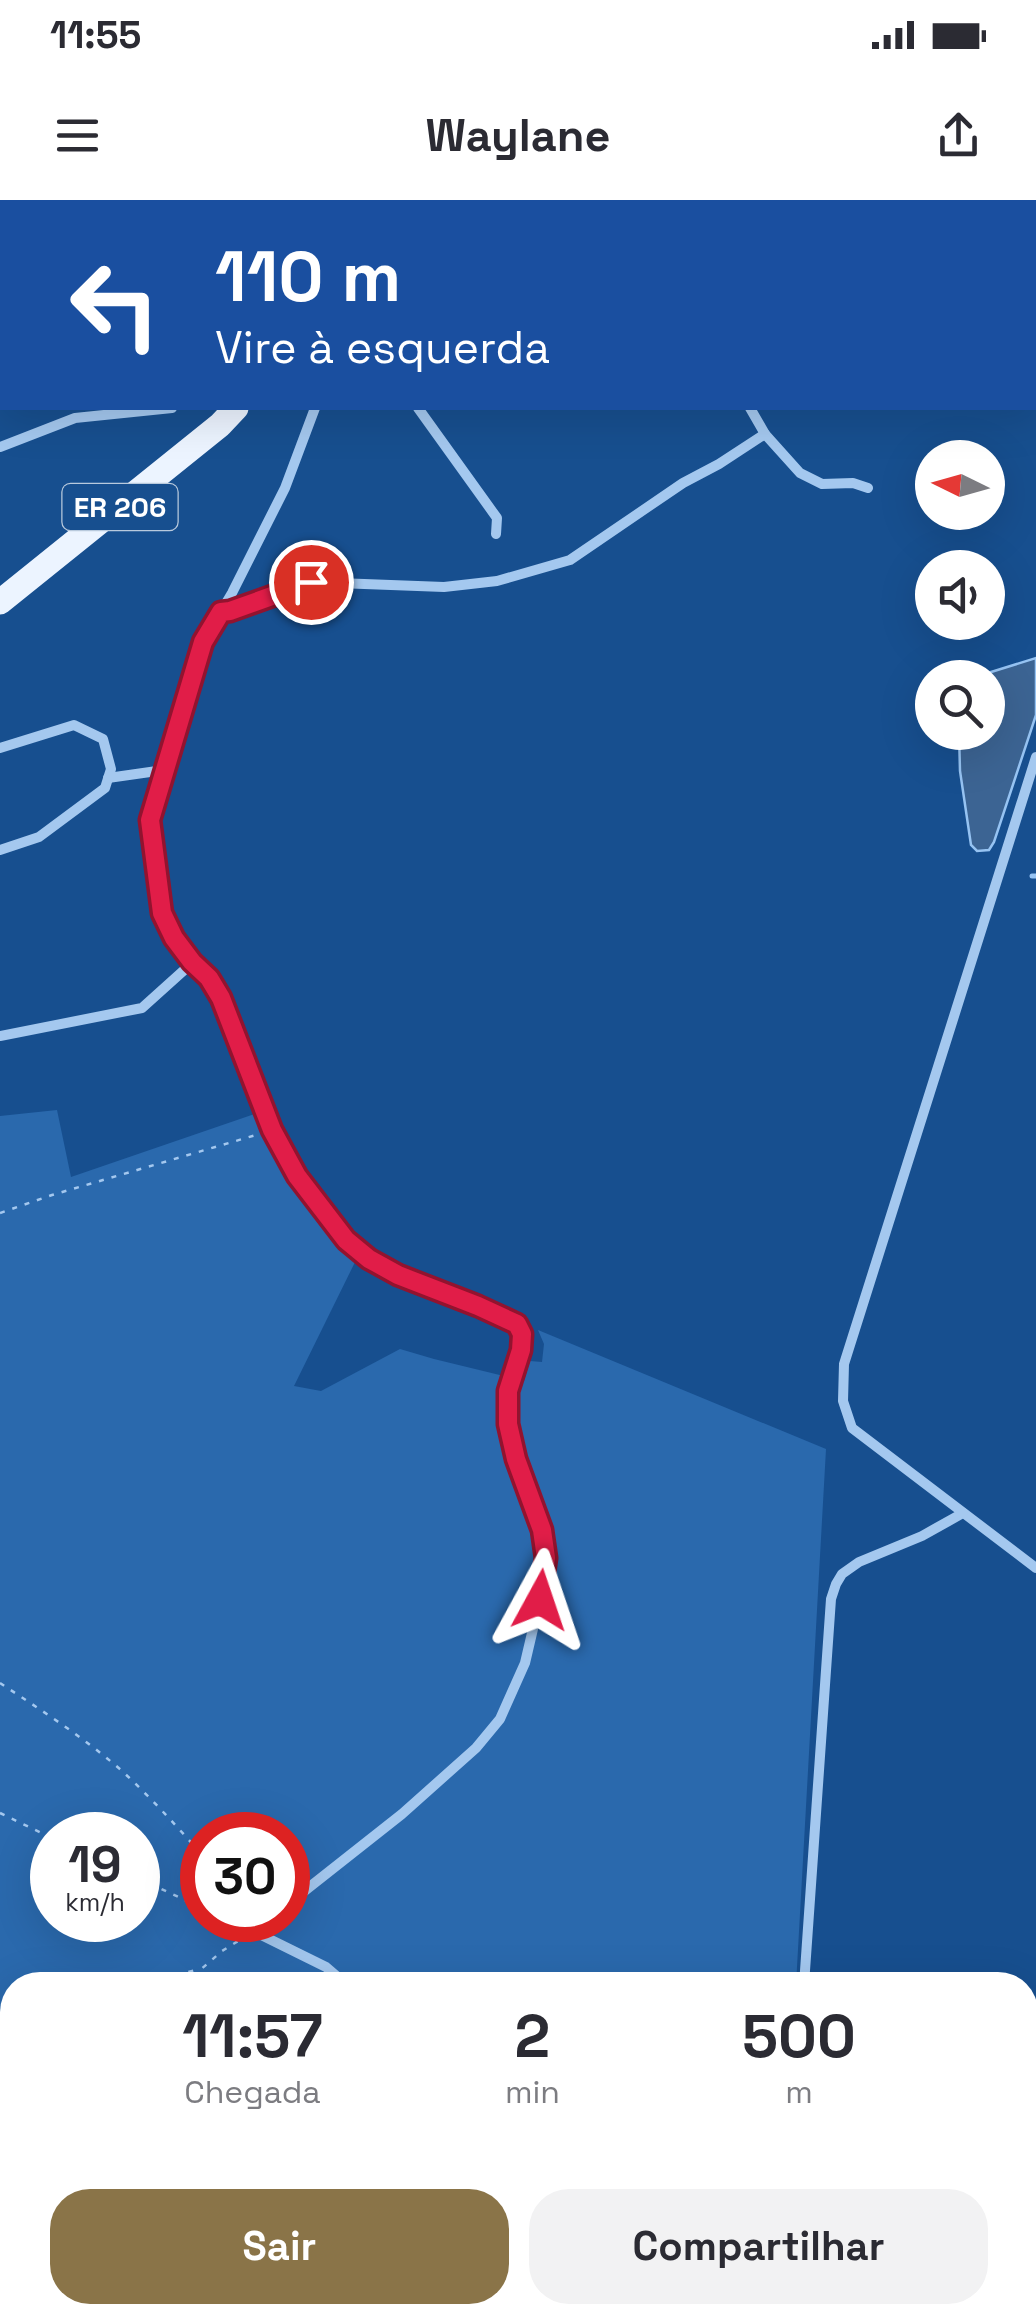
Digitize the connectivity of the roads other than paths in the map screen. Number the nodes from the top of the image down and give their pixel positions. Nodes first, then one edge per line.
1 (152, 410) edge
2 (234, 410) edge
3 (314, 410) edge
4 (419, 410) edge
5 (751, 410) edge
6 (765, 434) junction
7 (0, 447) edge
8 (868, 488) dead end
9 (496, 534) dead end
10 (0, 602) edge
11 (221, 612) junction
12 (0, 748) edge
13 (1036, 757) edge
14 (164, 770) junction
15 (108, 778) junction
16 (0, 850) edge
17 (192, 962) junction
18 (0, 1036) edge
19 (964, 1513) junction
20 (1036, 1568) edge
21 (310, 1887) edge
22 (275, 1942) edge
23 (332, 1972) edge
24 (805, 1972) edge

1 - 7 street
2 - 10 main road, ER 206
3 - 11 street
4 - 9 street
5 - 6 street
6 - 8 street
6 - 11 street
11 - 14 street
12 - 15 street
13 - 19 street
14 - 15 street
14 - 17 street
15 - 16 street
17 - 18 street
17 - 21 street
19 - 20 street
19 - 24 street
22 - 23 street

